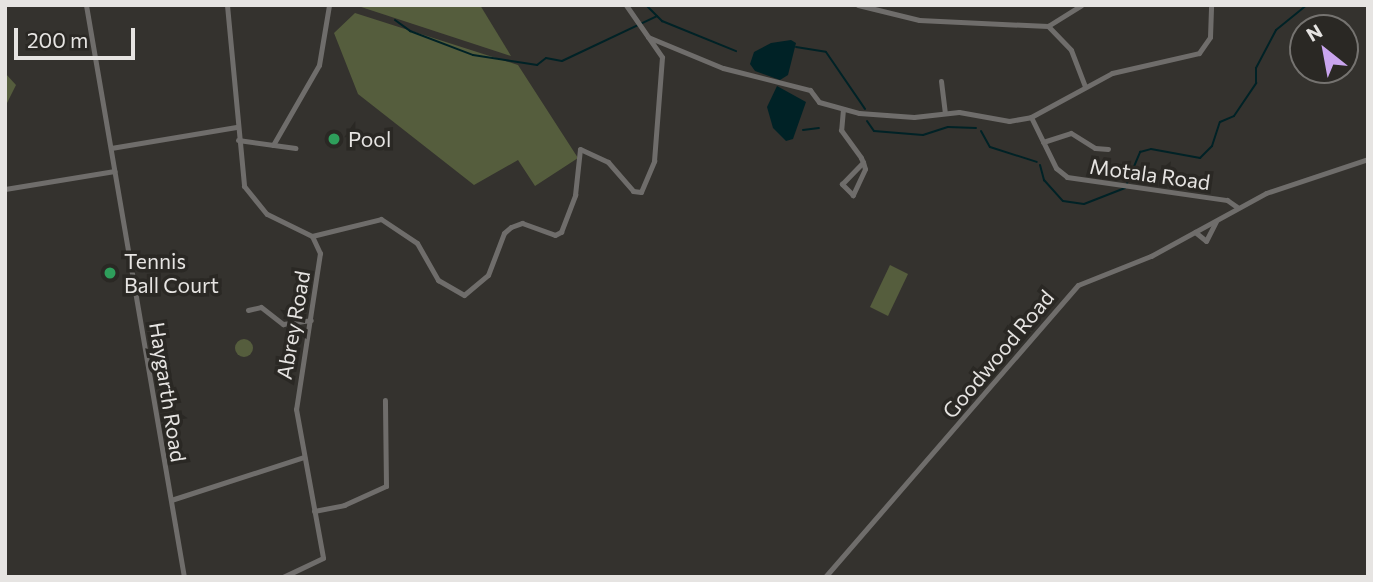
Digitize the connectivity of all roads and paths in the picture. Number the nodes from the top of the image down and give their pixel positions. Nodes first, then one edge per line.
1 (86, 5) edge
2 (228, 5) edge
3 (329, 5) edge
4 (626, 5) edge
5 (858, 5) edge
6 (1081, 5) edge
7 (1211, 5) edge
8 (1048, 26) junction
9 (648, 37) junction
10 (941, 81) dead end
11 (1086, 86) junction
12 (843, 109) junction
13 (945, 112) junction
14 (1031, 117) junction
15 (236, 127) junction
16 (237, 140) junction
17 (1043, 142) junction
18 (274, 145) junction
19 (111, 148) junction
20 (295, 148) dead end
21 (1108, 149) dead end
22 (1368, 159) edge
23 (863, 162) junction
24 (115, 171) junction
25 (5, 189) edge
26 (1237, 207) junction
27 (1224, 214) junction
28 (1195, 232) junction
29 (312, 236) junction
30 (248, 310) dead end
31 (311, 320) junction
32 (385, 400) dead end
33 (304, 457) junction
34 (171, 500) junction
35 (314, 511) junction
36 (308, 568) junction
37 (184, 577) edge
38 (283, 577) edge
39 (307, 577) edge
40 (825, 577) edge

1 - 19 street, Haygarth Road
2 - 15 street
3 - 18 street
4 - 9 street
5 - 8 street
6 - 8 street
7 - 11 street
8 - 11 street
9 - 12 street
9 - 29 street
10 - 13 street
11 - 14 street
12 - 13 street
12 - 23 street
13 - 14 street
14 - 17 street, Motala Road
15 - 16 street
15 - 19 street
16 - 18 street
16 - 29 street
17 - 21 street
17 - 26 street, Motala Road
18 - 20 street
19 - 24 street, Haygarth Road
22 - 26 street, Goodwood Road
23 - 23 street
24 - 25 street
24 - 34 street, Haygarth Road
26 - 27 street, Goodwood Road
27 - 28 street, Goodwood Road
27 - 28 street
28 - 40 street, Goodwood Road
29 - 31 street, Abrey Road
30 - 31 street
31 - 33 street, Abrey Road
32 - 35 street
33 - 34 street
33 - 35 street, Abrey Road
34 - 37 street, Haygarth Road
35 - 36 street, Abrey Road
36 - 38 street
36 - 39 street

